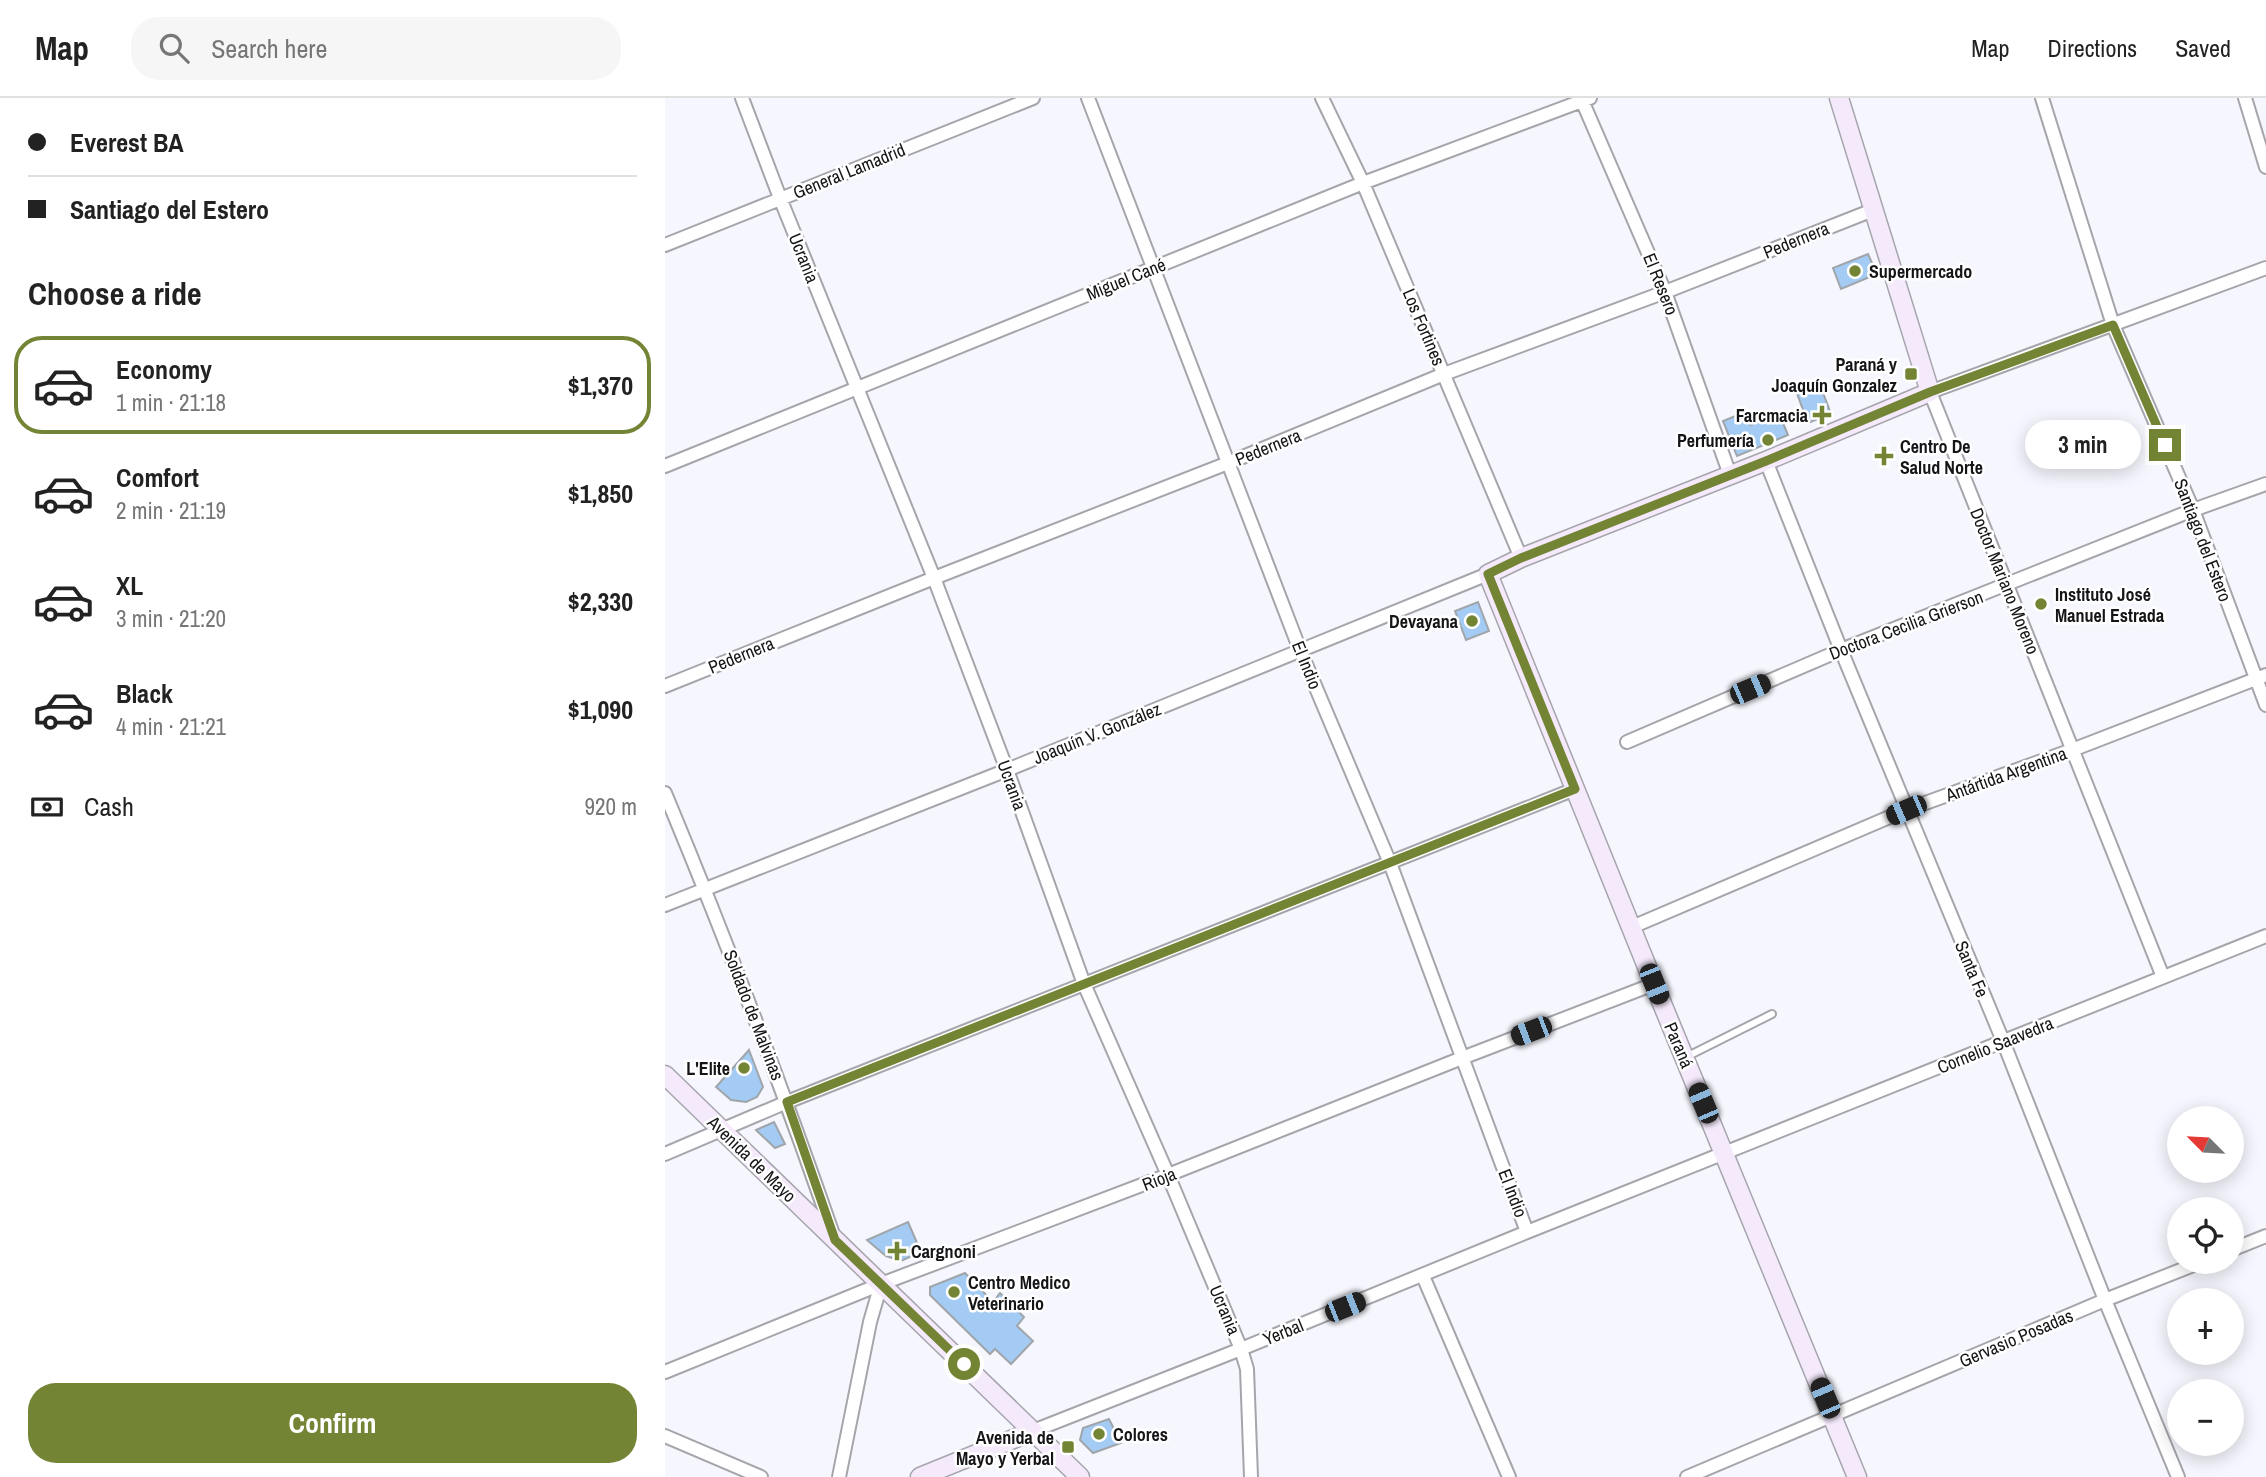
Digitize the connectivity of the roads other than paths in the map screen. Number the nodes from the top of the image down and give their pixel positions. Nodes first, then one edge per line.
1 (743, 98) edge
2 (1033, 98) edge
3 (1088, 98) edge
4 (1322, 98) edge
5 (1839, 98) edge
6 (2042, 98) edge
7 (2245, 98) edge
8 (1585, 99) edge
9 (2266, 167) edge
10 (1363, 183) junction
11 (780, 198) junction
12 (1873, 210) junction
13 (665, 245) edge
14 (2266, 268) edge
15 (1153, 269) junction
16 (1665, 292) junction
17 (2113, 325) junction
18 (1444, 374) junction
19 (857, 388) junction
20 (1930, 392) junction
21 (1766, 461) junction
22 (1228, 463) junction
23 (665, 466) edge
24 (1730, 475) junction
25 (2266, 484) edge
26 (2193, 510) junction
27 (1521, 558) junction
28 (1488, 574) junction
29 (934, 578) junction
30 (2007, 586) junction
31 (1300, 650) junction
32 (1841, 650) junction
33 (2261, 677) edge
34 (665, 686) edge
35 (2266, 705) edge
36 (1627, 742) dead end
37 (2073, 750) junction
38 (1007, 770) junction
39 (1575, 789) junction
40 (665, 793) edge
41 (1906, 810) junction
42 (1390, 863) junction
43 (705, 890) junction
44 (665, 905) edge
45 (1632, 927) junction
46 (2266, 936) edge
47 (2164, 977) junction
48 (1084, 984) junction
49 (1654, 984) junction
50 (1772, 1014) dead end
51 (2003, 1041) junction
52 (1462, 1058) junction
53 (1684, 1058) junction
54 (665, 1075) edge
55 (787, 1102) junction
56 (724, 1130) junction
57 (665, 1154) edge
58 (1724, 1154) junction
59 (1168, 1175) junction
60 (1527, 1231) junction
61 (2266, 1236) edge
62 (835, 1240) junction
63 (2244, 1245) edge
64 (2171, 1274) edge
65 (1423, 1276) junction
66 (881, 1284) junction
67 (2105, 1300) junction
68 (1241, 1349) junction
69 (665, 1372) edge
70 (1833, 1417) junction
71 (1033, 1431) junction
72 (665, 1436) edge
73 (761, 1477) edge
74 (839, 1477) edge
75 (920, 1477) edge
76 (1080, 1477) edge
77 (1251, 1477) edge
78 (1509, 1477) edge
79 (1687, 1477) edge
80 (1857, 1477) edge
81 (2178, 1477) edge

1 - 11 street, Ucrania
2 - 11 street, General Lamadrid
3 - 15 street, El Indio
4 - 10 street, Los Fortines
5 - 12 street, Doctor Mariano Moreno
6 - 17 street, Santiago del Estero
7 - 9 street
8 - 10 street, Miguel Cané
8 - 16 street, El Resero
10 - 15 street, Miguel Cané
10 - 18 street, Los Fortines
11 - 13 street, General Lamadrid
11 - 19 street, Ucrania
12 - 16 street, Pedernera
12 - 20 street, Doctor Mariano Moreno
14 - 17 street
15 - 19 street, Miguel Cané
15 - 22 street, El Indio
16 - 18 street, Pedernera
16 - 24 street, El Resero
17 - 20 street
17 - 26 street, Santiago del Estero
18 - 22 street, Pedernera
18 - 27 street, Los Fortines
19 - 23 street, Miguel Cané
19 - 29 street, Ucrania
20 - 21 street
20 - 30 street, Doctor Mariano Moreno
21 - 24 street
21 - 32 street, Santa Fe
22 - 29 street, Pedernera
22 - 31 street, El Indio
24 - 27 street
25 - 26 street, Doctora Cecilia Grierson
26 - 30 street, Doctora Cecilia Grierson
26 - 33 street, Santiago del Estero
27 - 28 street
28 - 31 street, Joaquín V. González
28 - 39 street, Paraná
29 - 34 street, Pedernera
29 - 38 street, Ucrania
30 - 32 street, Doctora Cecilia Grierson
30 - 37 street, Doctor Mariano Moreno
31 - 38 street, Joaquín V. González
31 - 42 street, El Indio
32 - 36 street, Doctora Cecilia Grierson
32 - 41 street, Santa Fe
33 - 35 street, Santiago del Estero
33 - 37 street, Antártida Argentina
37 - 41 street, Antártida Argentina
37 - 47 street, Doctor Mariano Moreno
38 - 43 street, Joaquín V. González
38 - 48 street, Ucrania
39 - 42 street
39 - 45 street, Paraná
40 - 43 street, Soldado de Malvinas
41 - 45 street, Antártida Argentina
41 - 51 street, Santa Fe
42 - 48 street
42 - 52 street, El Indio
43 - 44 street, Joaquín V. González
43 - 55 street, Soldado de Malvinas
45 - 49 street, Paraná
46 - 47 street, Cornelio Saavedra
47 - 51 street, Cornelio Saavedra
48 - 55 street
48 - 59 street, Ucrania
49 - 52 street, Rioja
49 - 53 street, Paraná
50 - 53 lane
51 - 58 street, Cornelio Saavedra
51 - 67 street, Santa Fe
52 - 59 street, Rioja
52 - 60 street, El Indio
53 - 58 street, Paraná
54 - 56 street, Avenida de Mayo
55 - 56 street
55 - 62 street, Soldado de Malvinas
56 - 57 street
56 - 62 street, Avenida de Mayo
58 - 60 street, Yerbal
58 - 70 street, Paraná
59 - 66 street, Rioja
59 - 68 street, Ucrania
60 - 65 street, Yerbal
61 - 63 street
62 - 66 street, Avenida de Mayo
64 - 67 street, Gervasio Posadas
65 - 68 street, Yerbal
65 - 78 street
66 - 69 street, Rioja
66 - 71 street, Avenida de Mayo
66 - 74 street
67 - 70 street, Gervasio Posadas
67 - 81 street, Santa Fe
68 - 71 street, Yerbal
68 - 77 street, Ucrania
70 - 79 street, Gervasio Posadas
70 - 80 street, Paraná
71 - 75 street, Yerbal
71 - 76 street, Avenida de Mayo
72 - 73 street

